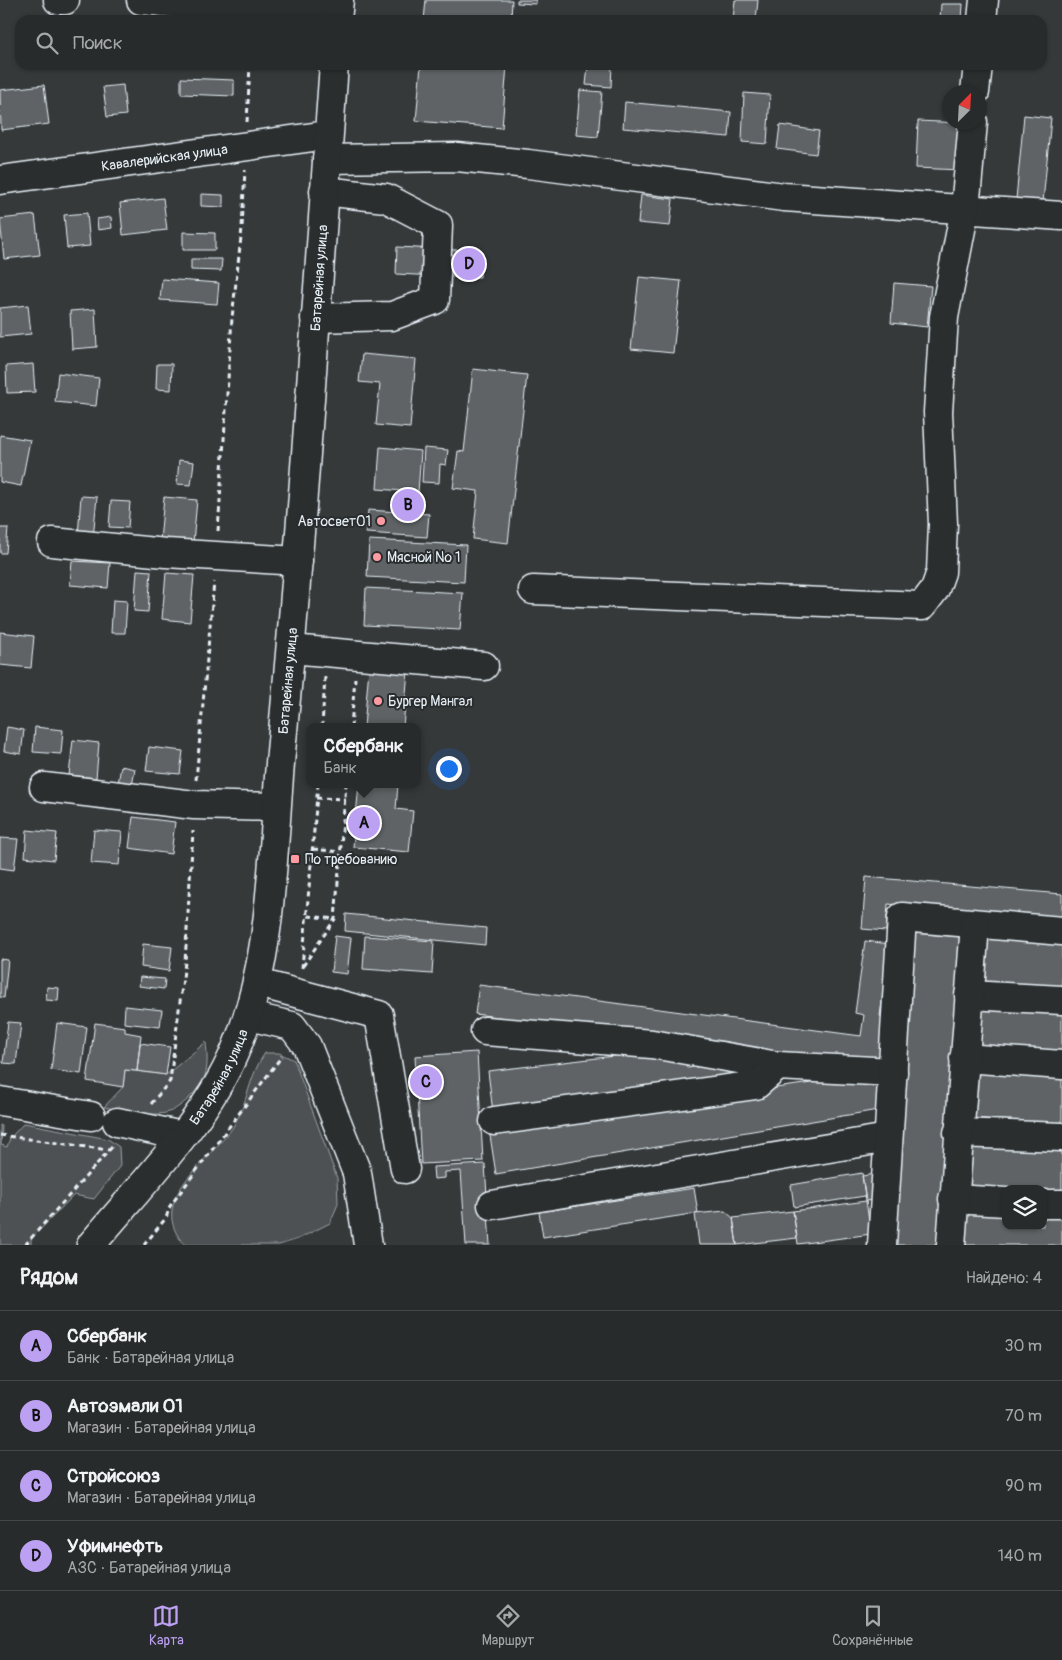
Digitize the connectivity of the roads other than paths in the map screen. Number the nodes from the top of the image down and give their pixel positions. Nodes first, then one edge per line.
1 (58, 0) edge
2 (65, 0) edge
3 (141, 0) edge
4 (984, 0) edge
5 (338, 7) edge
6 (982, 15) edge
7 (334, 70) edge
8 (978, 70) edge
9 (977, 85) edge
10 (972, 130) edge
11 (328, 147) junction
12 (0, 180) edge
13 (324, 191) junction
14 (965, 210) junction
15 (1062, 216) edge
16 (315, 318) junction
17 (52, 542) dead end
18 (298, 561) junction
19 (534, 590) dead end
20 (291, 648) junction
21 (484, 666) dead end
22 (44, 787) dead end
23 (276, 807) junction
24 (975, 924) junction
25 (1062, 931) edge
26 (258, 983) junction
27 (969, 995) junction
28 (1062, 1000) edge
29 (249, 1016) junction
30 (485, 1031) dead end
31 (964, 1058) junction
32 (1062, 1065) edge
33 (778, 1066) junction
34 (893, 1072) junction
35 (0, 1100) edge
36 (494, 1121) dead end
37 (958, 1132) junction
38 (182, 1136) junction
39 (1062, 1137) edge
40 (888, 1138) junction
41 (405, 1169) dead end
42 (953, 1199) junction
43 (1002, 1202) edge
44 (1047, 1204) edge
45 (1062, 1204) edge
46 (492, 1206) dead end
47 (91, 1245) edge
48 (368, 1245) edge
49 (882, 1245) edge
50 (951, 1245) edge

1 - 2 main road
3 - 5 main road
4 - 6 main road
7 - 11 main road, Батарейная улица
8 - 9 main road
10 - 14 main road
11 - 12 main road, Кавалерийская улица
11 - 13 main road, Батарейная улица
11 - 14 main road, Кавалерийская улица
13 - 16 main road, Батарейная улица
13 - 16 main road
14 - 15 main road, Кавалерийская улица
14 - 19 main road
16 - 18 main road, Батарейная улица
17 - 18 main road
18 - 20 main road, Батарейная улица
20 - 21 main road
20 - 23 main road, Батарейная улица
22 - 23 main road
23 - 26 main road, Батарейная улица
24 - 25 main road
24 - 27 main road
24 - 34 main road
26 - 29 main road, Батарейная улица
26 - 41 main road
27 - 28 main road
27 - 31 main road
29 - 38 main road, Батарейная улица
29 - 48 main road
30 - 33 main road
31 - 32 main road
31 - 37 main road
33 - 34 main road
33 - 36 main road
34 - 40 main road
35 - 38 main road
37 - 39 main road
37 - 42 main road
38 - 47 main road, Батарейная улица
40 - 46 main road
40 - 49 main road
42 - 43 main road
42 - 50 main road
44 - 45 main road

